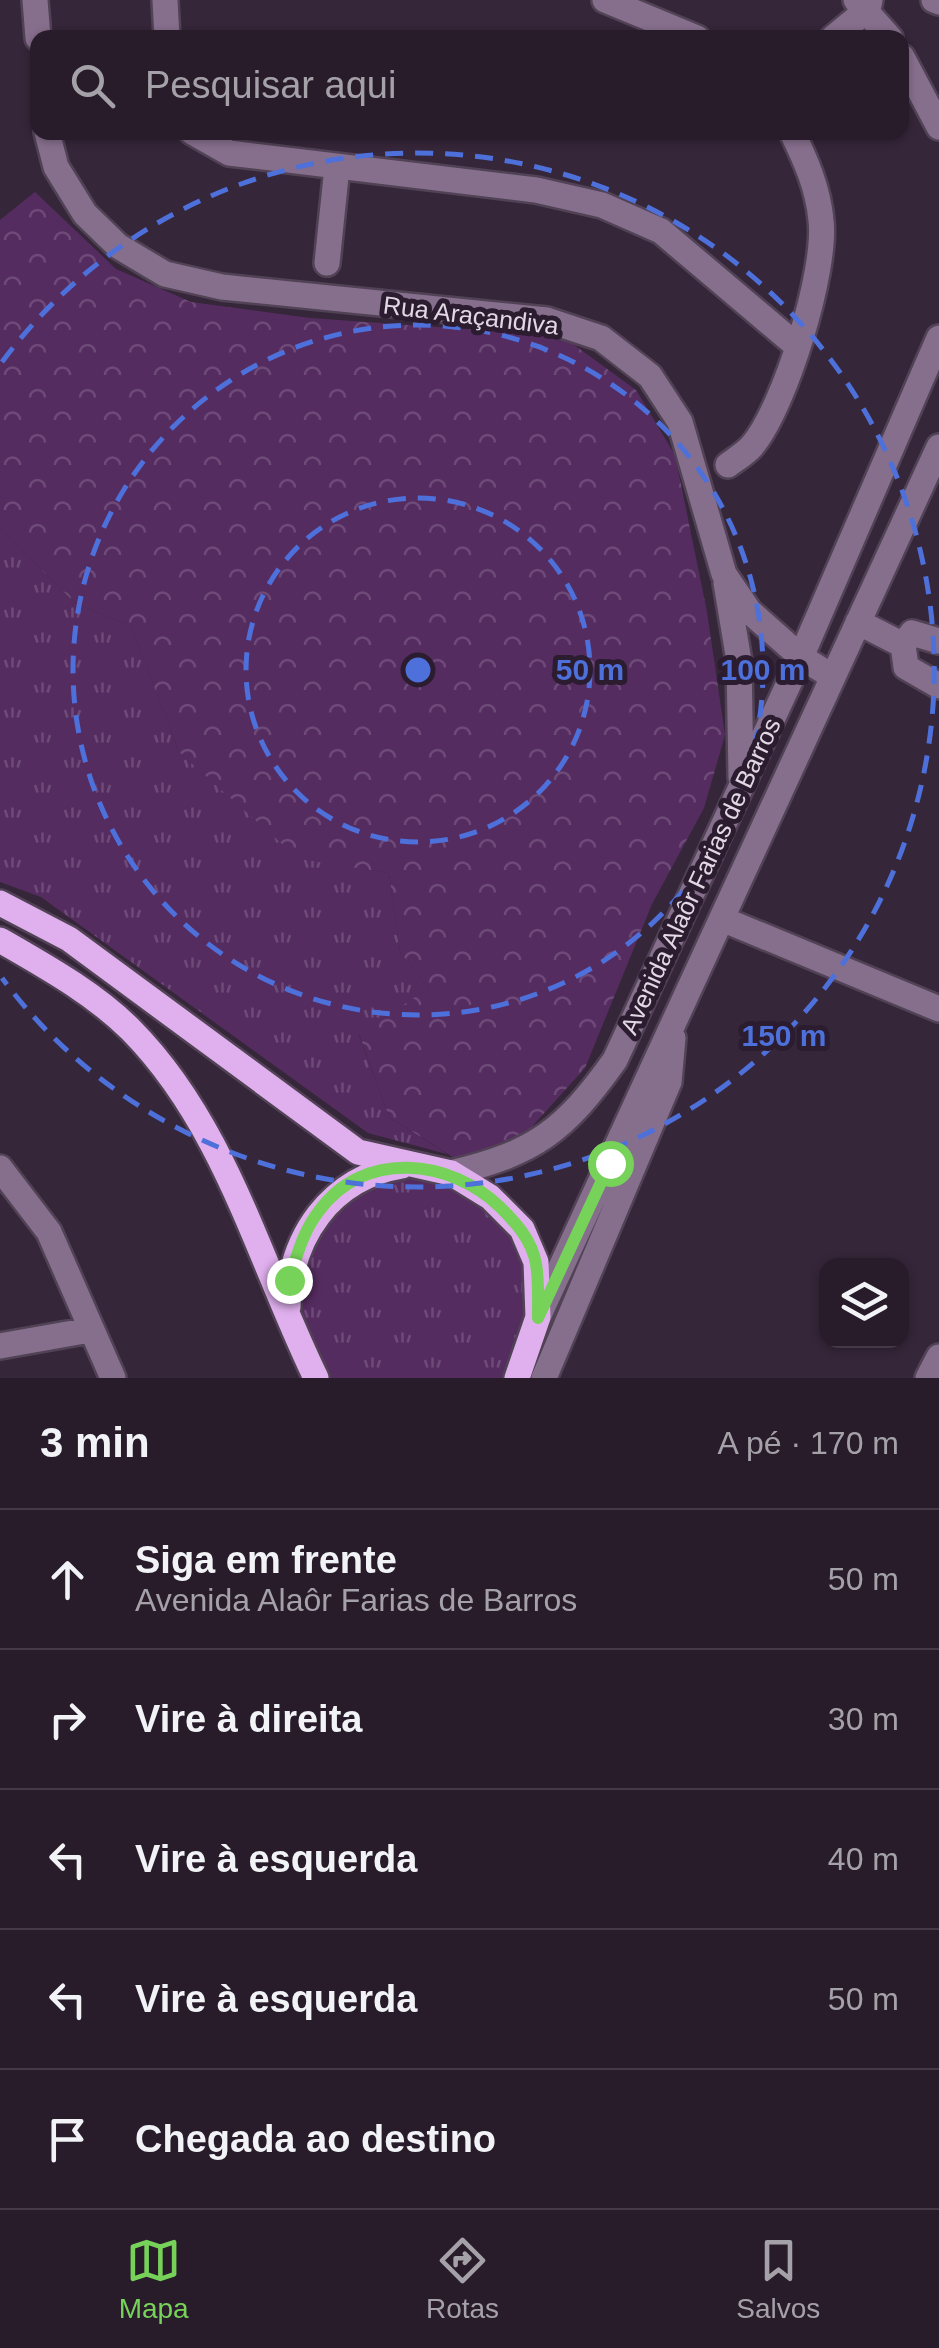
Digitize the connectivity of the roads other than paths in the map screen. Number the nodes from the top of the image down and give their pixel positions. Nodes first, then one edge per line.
1 (36, 0) edge
2 (166, 0) edge
3 (605, 0) edge
4 (864, 3) edge
5 (38, 30) edge
6 (167, 30) edge
7 (678, 30) edge
8 (840, 30) edge
9 (884, 30) edge
10 (909, 71) edge
11 (934, 119) edge
12 (49, 140) edge
13 (206, 140) edge
14 (796, 140) edge
15 (939, 141) edge
16 (338, 166) junction
17 (327, 262) dead end
18 (939, 338) edge
19 (797, 346) junction
20 (935, 368) edge
21 (939, 447) edge
22 (728, 465) dead end
23 (724, 574) junction
24 (837, 576) junction
25 (872, 593) junction
26 (858, 622) junction
27 (939, 641) edge
28 (904, 644) junction
29 (802, 658) junction
30 (833, 677) junction
31 (939, 686) edge
32 (740, 790) junction
33 (0, 903) edge
34 (722, 919) junction
35 (0, 940) edge
36 (939, 1009) edge
37 (672, 1028) junction
38 (406, 1166) junction
39 (0, 1168) edge
40 (451, 1173) junction
41 (288, 1317) junction
42 (538, 1318) junction
43 (90, 1330) junction
44 (0, 1346) edge
45 (939, 1357) edge
46 (313, 1375) edge
47 (113, 1378) edge
48 (516, 1378) edge
49 (544, 1378) edge
50 (928, 1378) edge

1 - 5 street
2 - 6 street
3 - 7 street
4 - 8 street
4 - 9 street
10 - 11 street
11 - 15 street
12 - 23 street, Rua Araçandiva
13 - 16 street
14 - 19 street
16 - 17 street
16 - 19 street
18 - 20 street, Avenida Alaôr Farias de Barros
19 - 22 street
20 - 24 street, Avenida Alaôr Farias de Barros
21 - 25 street, Avenida Alaôr Farias de Barros
23 - 29 street, Rua Araçandiva
23 - 32 street
24 - 25 street
24 - 29 street, Avenida Alaôr Farias de Barros
25 - 26 street, Avenida Alaôr Farias de Barros
26 - 28 street
26 - 30 street, Avenida Alaôr Farias de Barros
27 - 28 street
28 - 31 street
29 - 30 street, Rua Araçandiva
29 - 32 street, Avenida Alaôr Farias de Barros
30 - 34 street, Avenida Alaôr Farias de Barros
32 - 40 street, Avenida Alaôr Farias de Barros
33 - 38 main road
34 - 36 street
34 - 37 street, Avenida Alaôr Farias de Barros
35 - 41 main road
37 - 42 street, Avenida Alaôr Farias de Barros
37 - 49 street
38 - 40 main road
38 - 41 main road
39 - 43 street
40 - 42 main road
41 - 46 main road
42 - 48 main road
43 - 44 street
43 - 47 street
45 - 50 street

